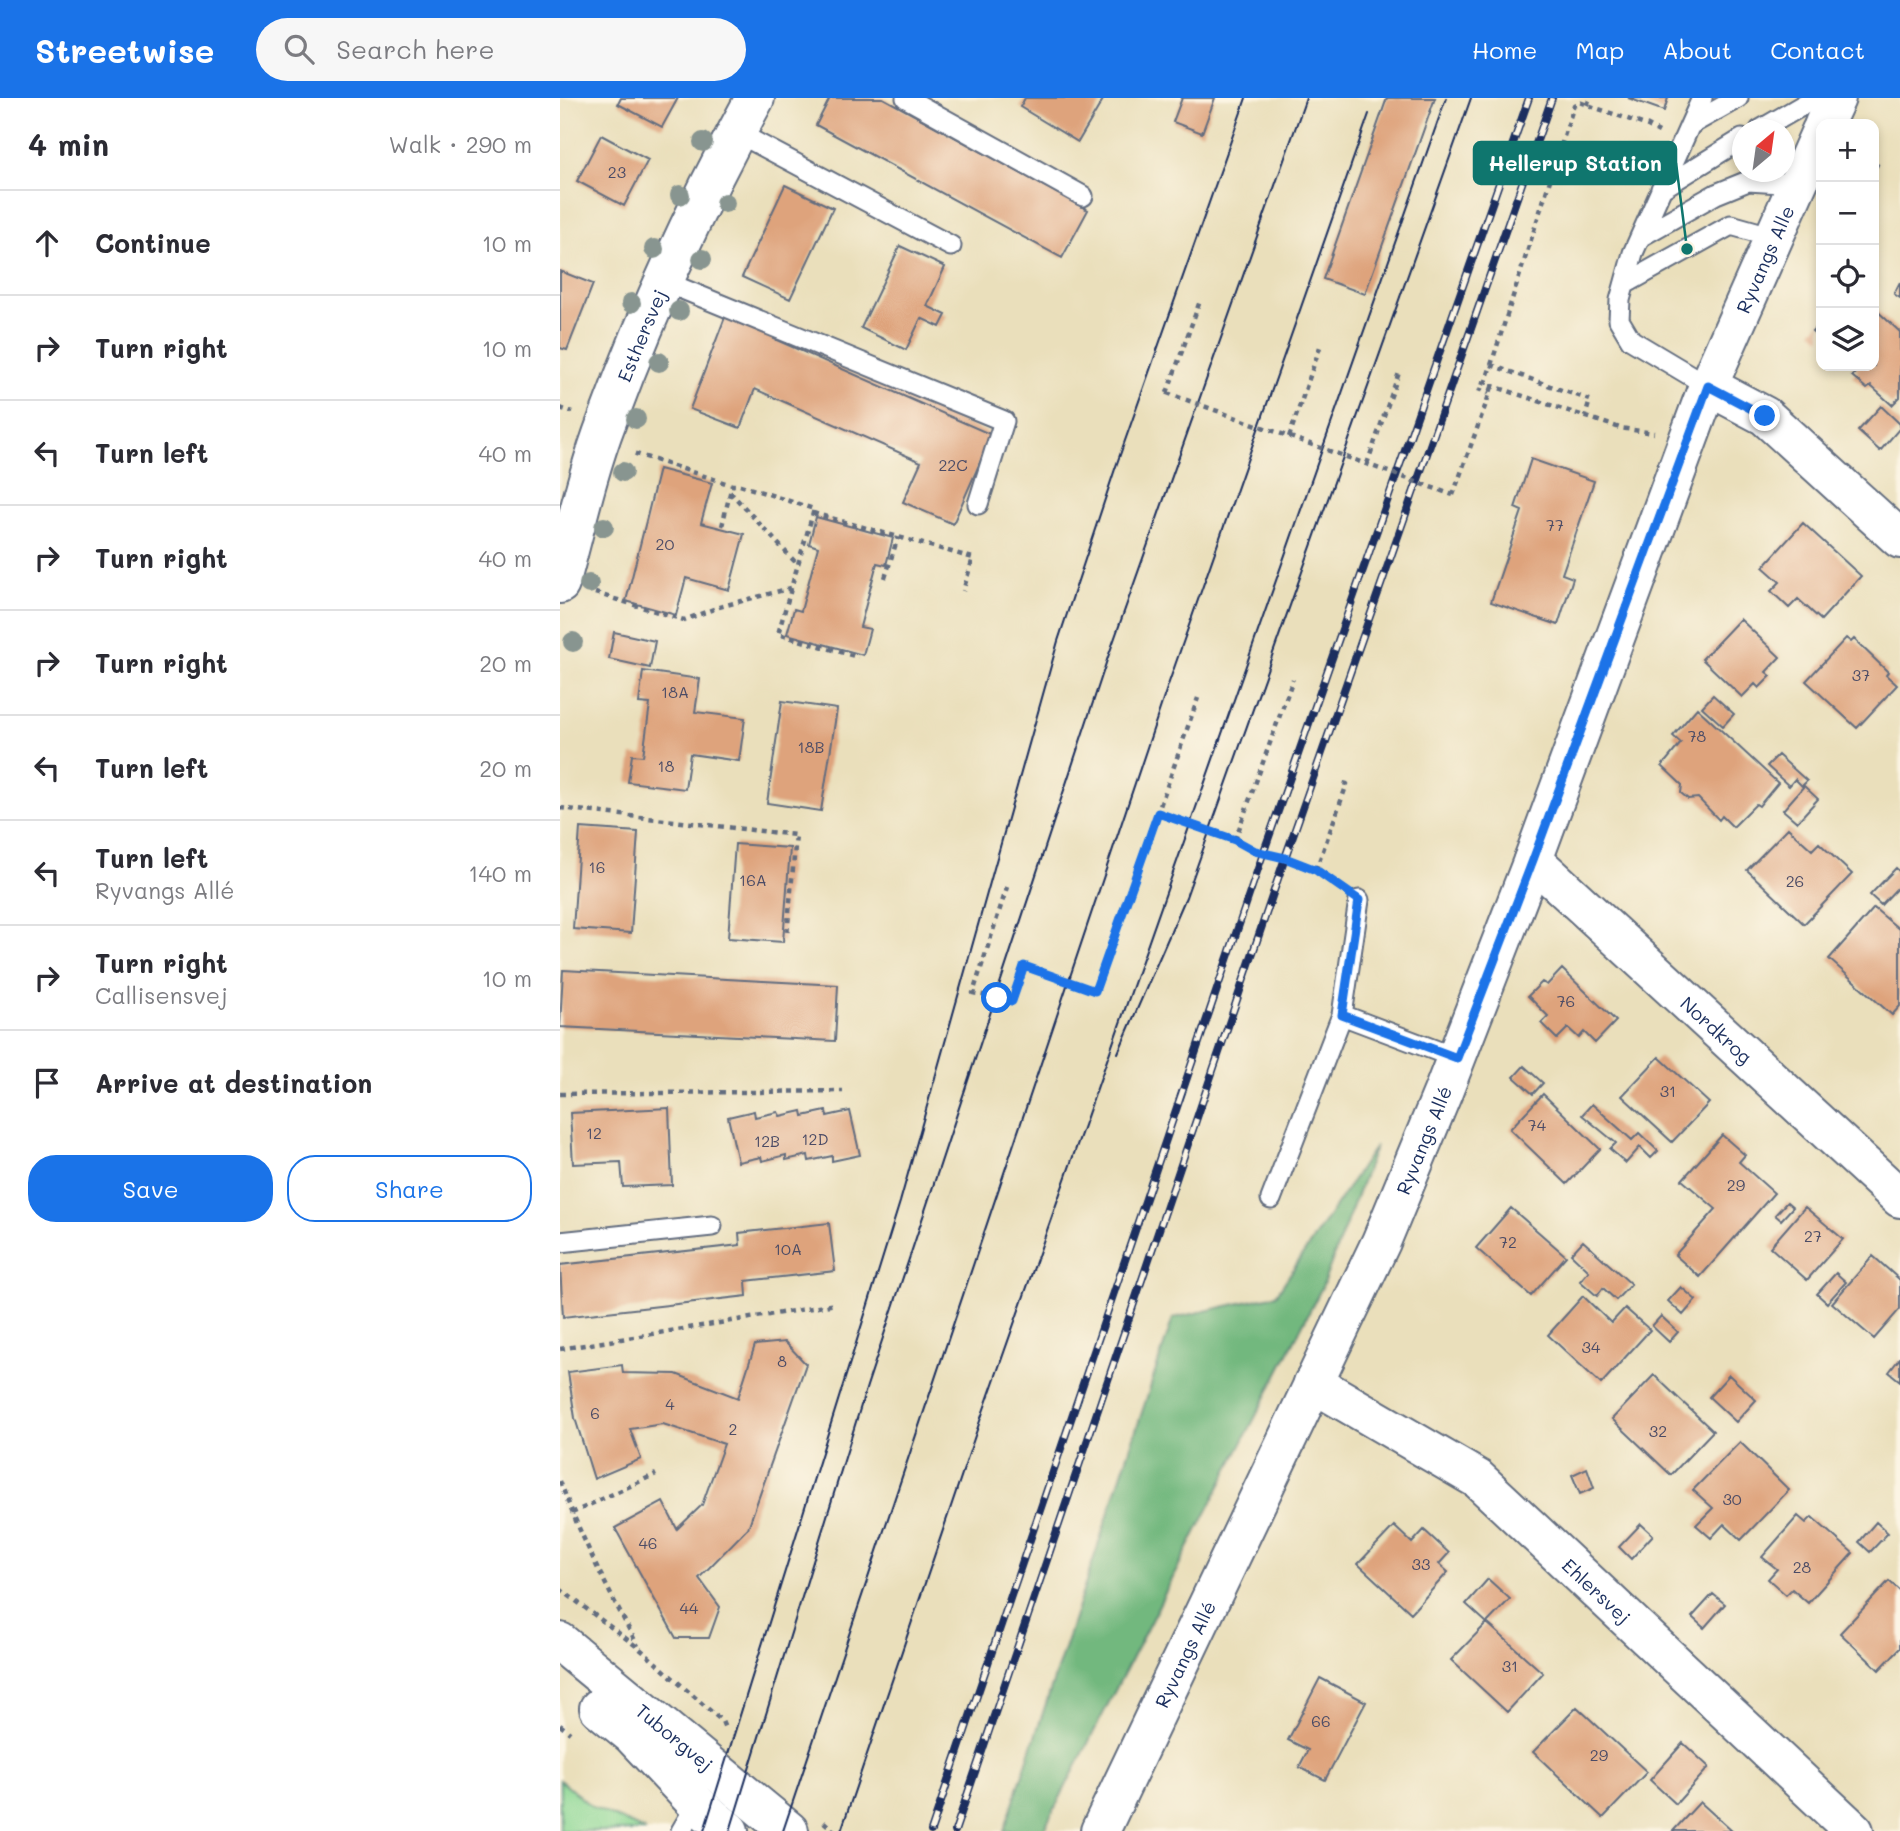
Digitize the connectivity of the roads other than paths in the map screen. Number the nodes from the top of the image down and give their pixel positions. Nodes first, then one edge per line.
1 (755, 98) edge
2 (906, 98) edge
3 (1702, 98) edge
4 (1738, 98) edge
5 (1815, 98) edge
6 (1836, 98) edge
7 (1779, 119) edge
8 (1826, 119) edge
9 (1690, 125) junction
10 (736, 132) junction
11 (1816, 142) edge
12 (1732, 145) edge
13 (1797, 184) junction
14 (1661, 189) junction
15 (1083, 196) dead end
16 (1640, 237) junction
17 (1774, 237) junction
18 (951, 246) dead end
19 (663, 281) junction
20 (1625, 284) junction
21 (1708, 386) junction
22 (978, 504) dead end
23 (1900, 539) edge
24 (560, 583) edge
25 (1533, 860) junction
26 (1359, 900) road end
27 (1342, 1015) junction
28 (1457, 1058) junction
29 (1900, 1198) edge
30 (1271, 1199) dead end
31 (712, 1226) dead end
32 (560, 1242) edge
33 (1313, 1383) junction
34 (560, 1642) edge
35 (560, 1675) edge
36 (723, 1754) junction
37 (689, 1817) edge
38 (729, 1831) edge
39 (789, 1831) edge
40 (1100, 1831) edge
41 (1854, 1831) edge

1 - 10 street, Esthersvej
2 - 15 lane
3 - 9 lane
4 - 9 lane
5 - 7 lane
6 - 8 street
9 - 14 lane
10 - 18 lane
10 - 19 street, Esthersvej
11 - 13 street, Ryvangs Alle
12 - 14 lane
13 - 16 lane
13 - 17 street, Ryvangs Alle
14 - 16 lane
16 - 20 lane
17 - 20 lane
17 - 21 street, Ryvangs Alle
19 - 22 lane
19 - 24 street, Esthersvej
20 - 21 lane
21 - 23 street
21 - 25 street, Ryvangs Allé
25 - 28 street, Ryvangs Allé
25 - 29 street, Nordkrog
26 - 27 lane
27 - 28 lane
27 - 30 lane
28 - 33 street, Ryvangs Allé
31 - 32 lane
33 - 40 street, Ryvangs Allé
33 - 41 street, Ehlersvej
34 - 36 street, Tuborgvej
35 - 37 street, Tuborgvej
36 - 37 lane
36 - 39 street, Tuborgvej
37 - 38 street, Tuborgvej

